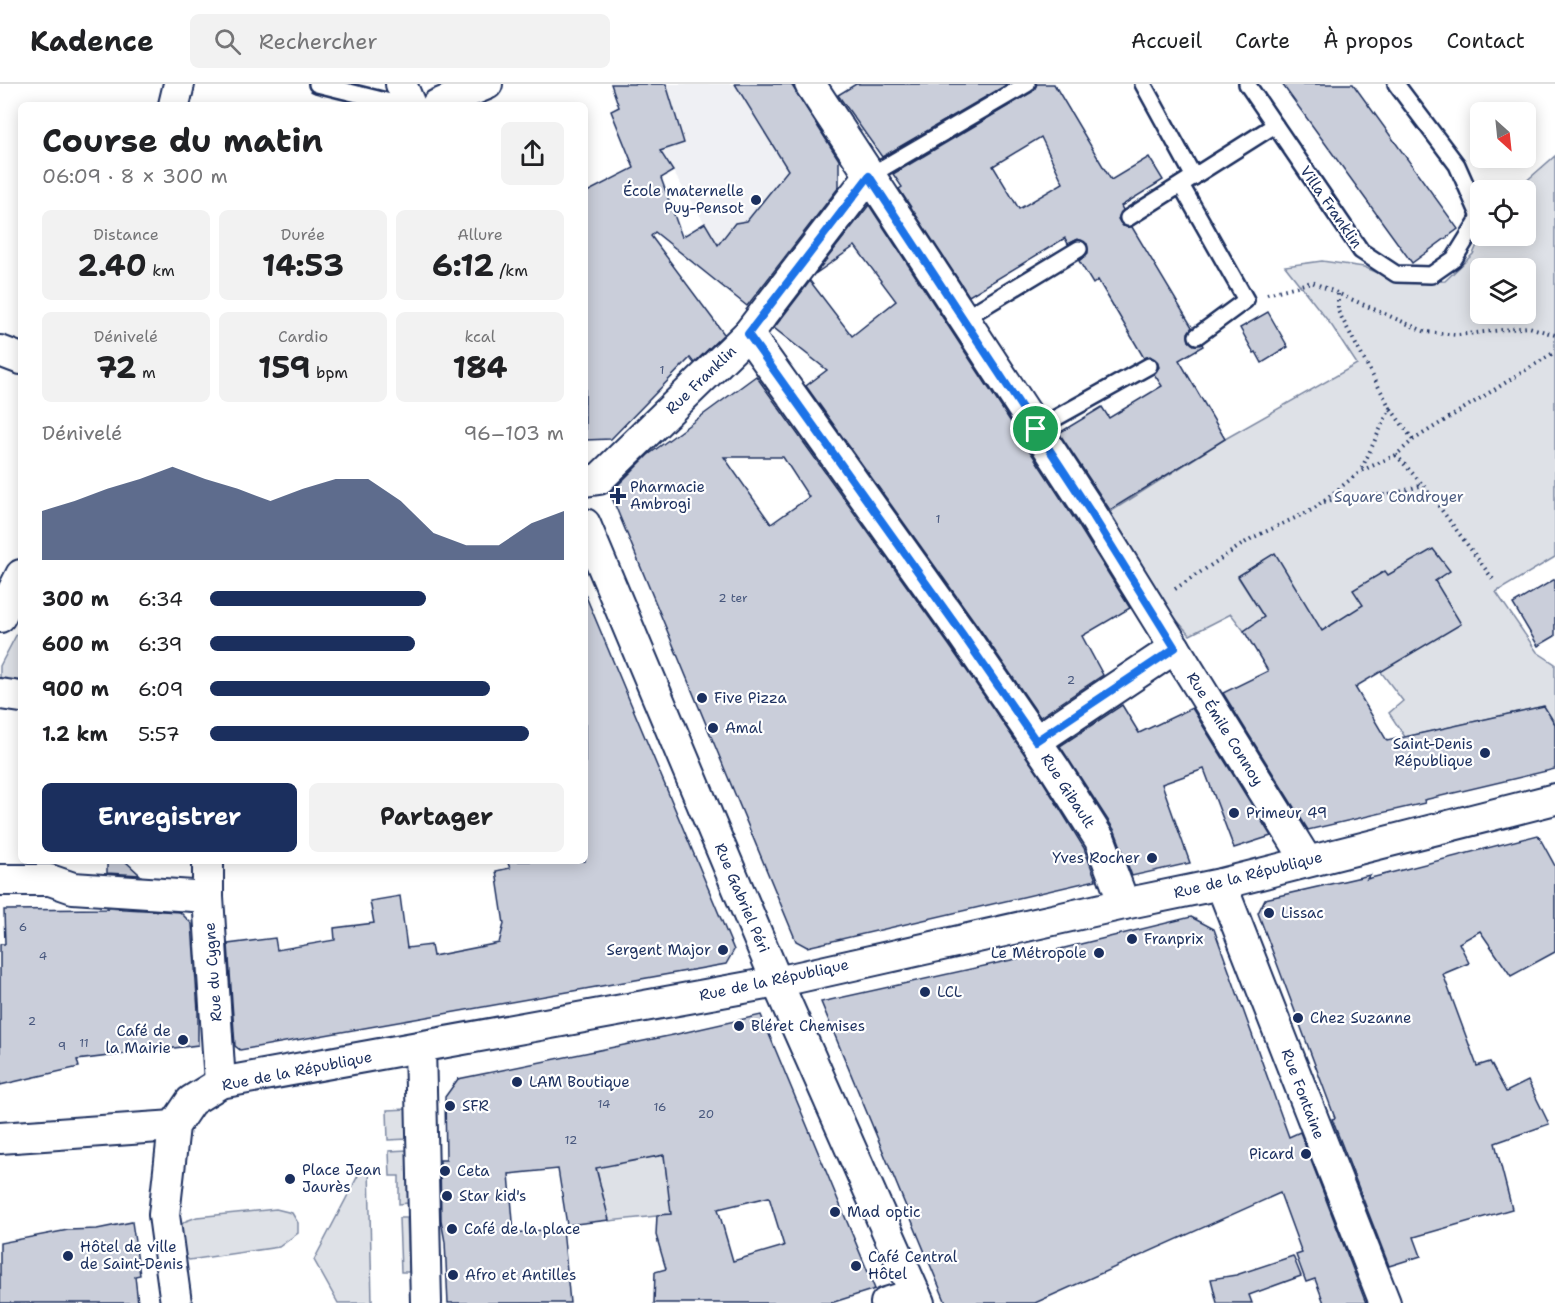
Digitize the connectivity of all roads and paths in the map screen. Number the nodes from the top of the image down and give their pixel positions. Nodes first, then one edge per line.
1 (179, 84) edge
2 (317, 84) edge
3 (401, 84) edge
4 (487, 84) edge
5 (810, 84) edge
6 (1027, 84) edge
7 (1143, 84) edge
8 (1247, 84) edge
9 (1396, 84) edge
10 (175, 102) edge
11 (390, 102) edge
12 (409, 102) edge
13 (444, 102) edge
14 (1275, 125) junction
15 (869, 176) junction
16 (1194, 177) junction
17 (1180, 185) junction
18 (1470, 194) edge
19 (1128, 218) dead end
20 (1470, 233) edge
21 (1079, 249) dead end
22 (1338, 294) junction
23 (1246, 300) junction
24 (963, 319) junction
25 (748, 334) junction
26 (1555, 335) edge
27 (1197, 336) dead end
28 (0, 351) edge
29 (1555, 352) edge
30 (18, 357) edge
31 (1149, 366) dead end
32 (1390, 408) junction
33 (1036, 429) junction
34 (1413, 440) junction
35 (1396, 455) junction
36 (1361, 471) junction
37 (588, 481) edge
38 (1423, 485) junction
39 (1322, 502) junction
40 (588, 531) edge
41 (18, 581) edge
42 (1495, 582) dead end
43 (1149, 606) junction
44 (0, 617) edge
45 (1175, 648) junction
46 (0, 694) edge
47 (18, 697) edge
48 (1036, 741) junction
49 (1551, 808) edge
50 (1307, 861) junction
51 (208, 864) edge
52 (0, 880) edge
53 (1221, 884) junction
54 (208, 897) junction
55 (1124, 904) junction
56 (777, 982) junction
57 (420, 1047) junction
58 (220, 1083) junction
59 (174, 1126) junction
60 (0, 1138) edge
61 (917, 1299) edge
62 (176, 1303) edge
63 (426, 1303) edge
64 (886, 1303) edge
65 (1385, 1303) edge

1 - 10 street
2 - 11 lane
3 - 12 street
4 - 13 street
5 - 15 street, Rue Émile Connoy
6 - 15 lane
7 - 16 lane
8 - 14 lane, Villa Franklin
9 - 18 lane, Villa Franklin
14 - 16 lane
14 - 20 lane, Villa Franklin
15 - 24 street, Rue Émile Connoy
15 - 25 street, Rue Franklin
16 - 17 lane
17 - 19 lane
17 - 23 lane
21 - 24 lane
22 - 23 path
22 - 26 path
22 - 32 path
23 - 27 lane
24 - 33 street, Rue Émile Connoy
25 - 37 street, Rue Franklin
25 - 48 street, Rue Gibault
28 - 30 street
29 - 34 path
31 - 33 lane
32 - 34 path
32 - 36 path
33 - 43 street, Rue Émile Connoy
34 - 35 path
35 - 36 path
35 - 38 path
36 - 39 path
38 - 39 path
38 - 42 path
39 - 43 path
40 - 56 street, Rue Gabriel Péri
41 - 44 street
43 - 45 street, Rue Émile Connoy
45 - 48 street
45 - 50 street, Rue Émile Connoy
46 - 47 street
48 - 55 street, Rue Gibault
49 - 50 street, Rue de la République
50 - 53 street, Rue de la République
51 - 54 street, Rue du Cygne
52 - 54 street
53 - 55 street, Rue de la République
53 - 65 street, Rue Fontaine
54 - 58 street, Rue du Cygne
55 - 56 street, Rue de la République
56 - 57 street, Rue de la République
56 - 61 street, Rue Gabriel Péri
57 - 58 street, Rue de la République
57 - 63 street
58 - 59 street, Rue de la République
59 - 60 street
59 - 62 street
61 - 64 street

